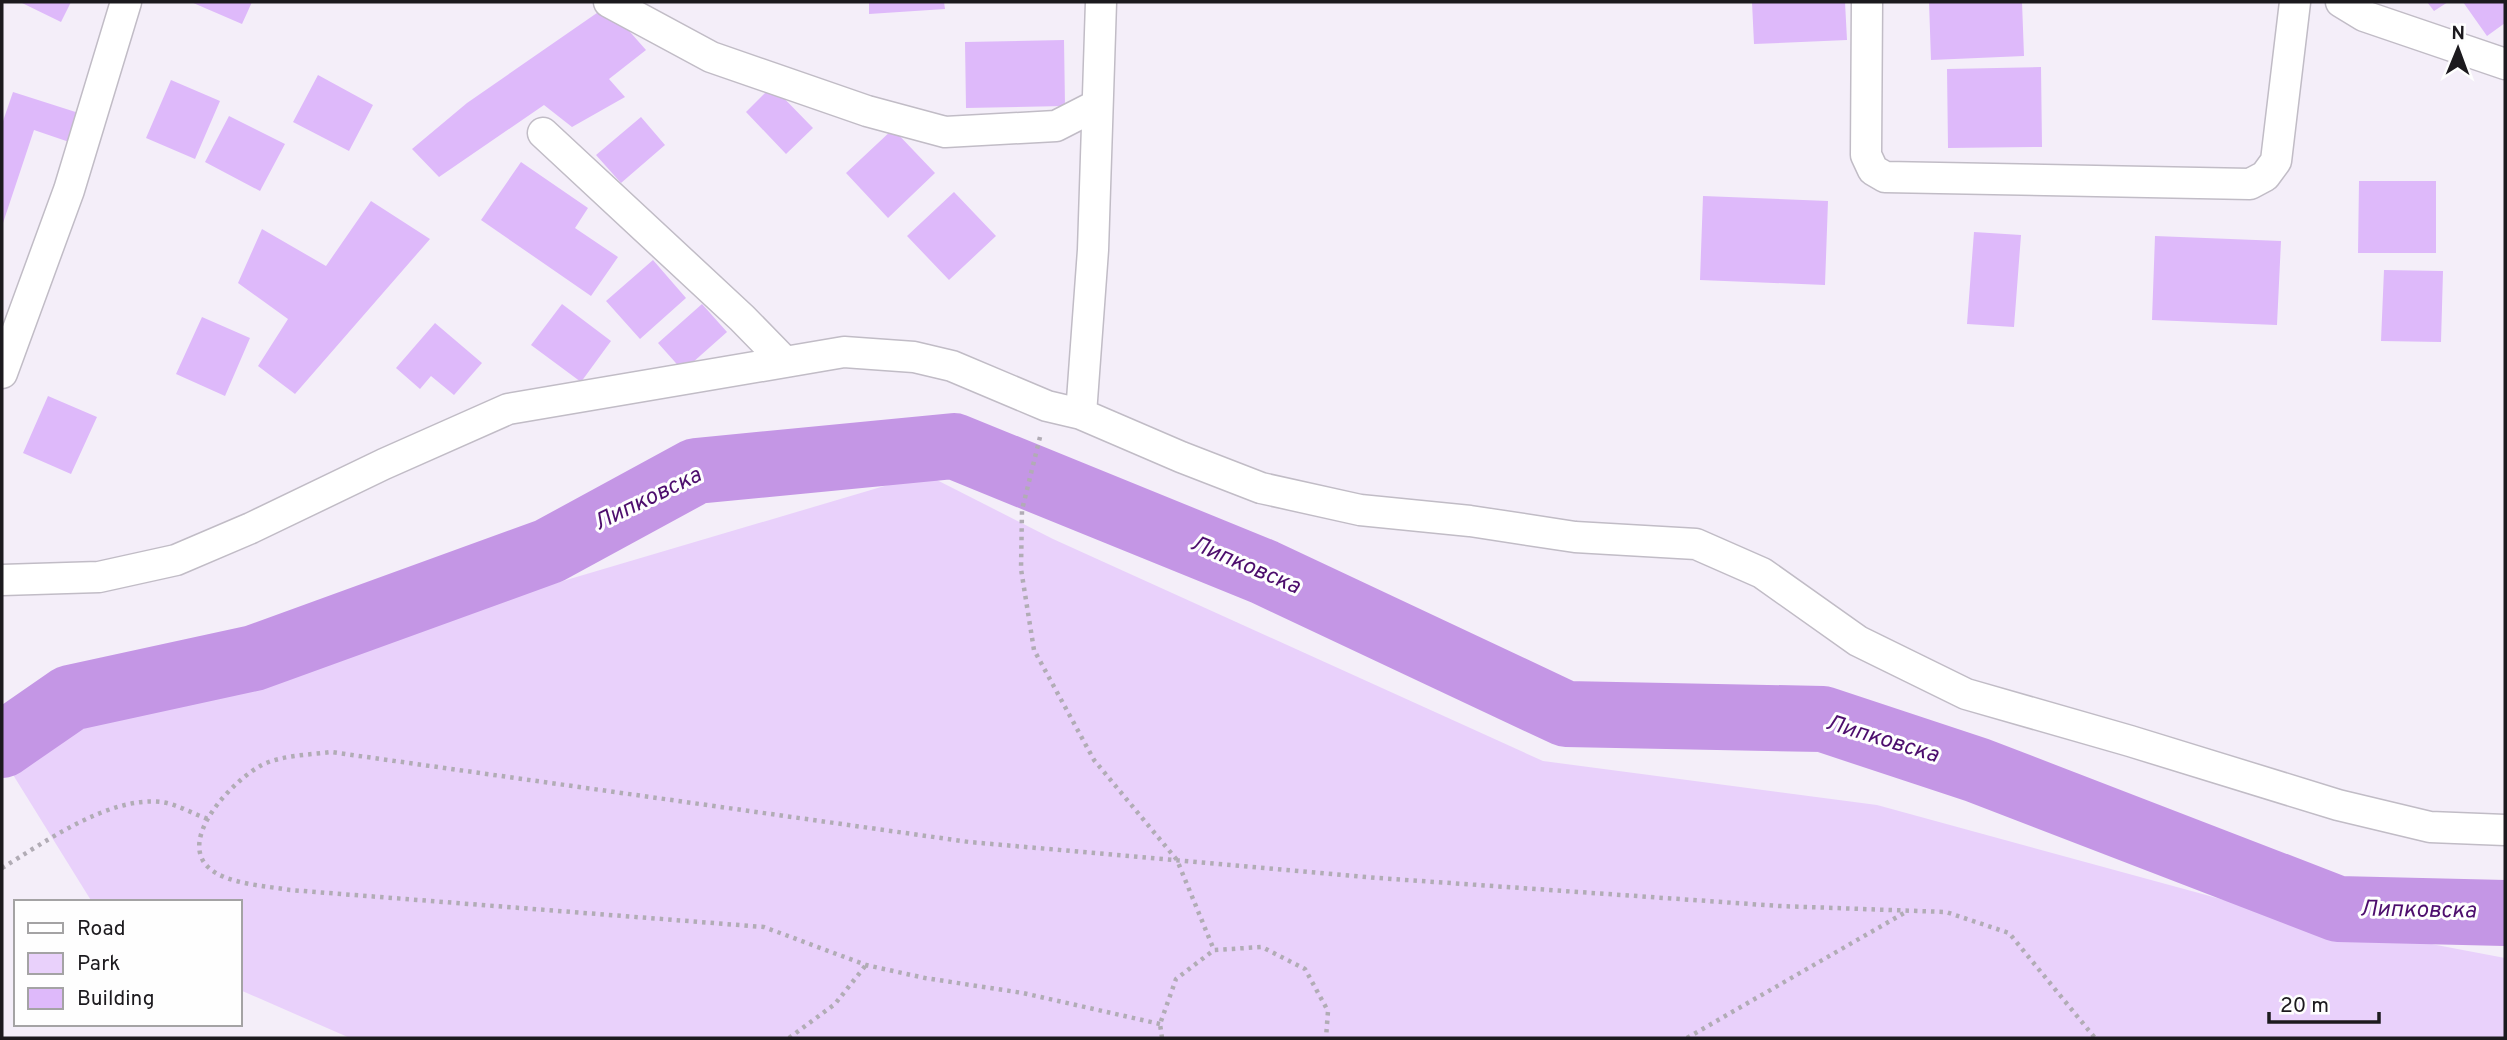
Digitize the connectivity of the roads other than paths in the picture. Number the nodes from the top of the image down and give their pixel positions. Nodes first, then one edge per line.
1 (126, 2) edge
2 (609, 2) edge
3 (1101, 2) edge
4 (1867, 2) edge
5 (2295, 2) edge
6 (2342, 2) edge
7 (2505, 64) edge
8 (1097, 105) junction
9 (543, 133) dead end
10 (785, 362) junction
11 (2, 373) edge
12 (1080, 414) junction
13 (2, 580) edge
14 (2505, 830) edge

1 - 11 street
2 - 8 street
3 - 8 street
4 - 5 street
6 - 7 street
8 - 12 street
9 - 10 street
10 - 12 street
10 - 13 street
12 - 14 street

